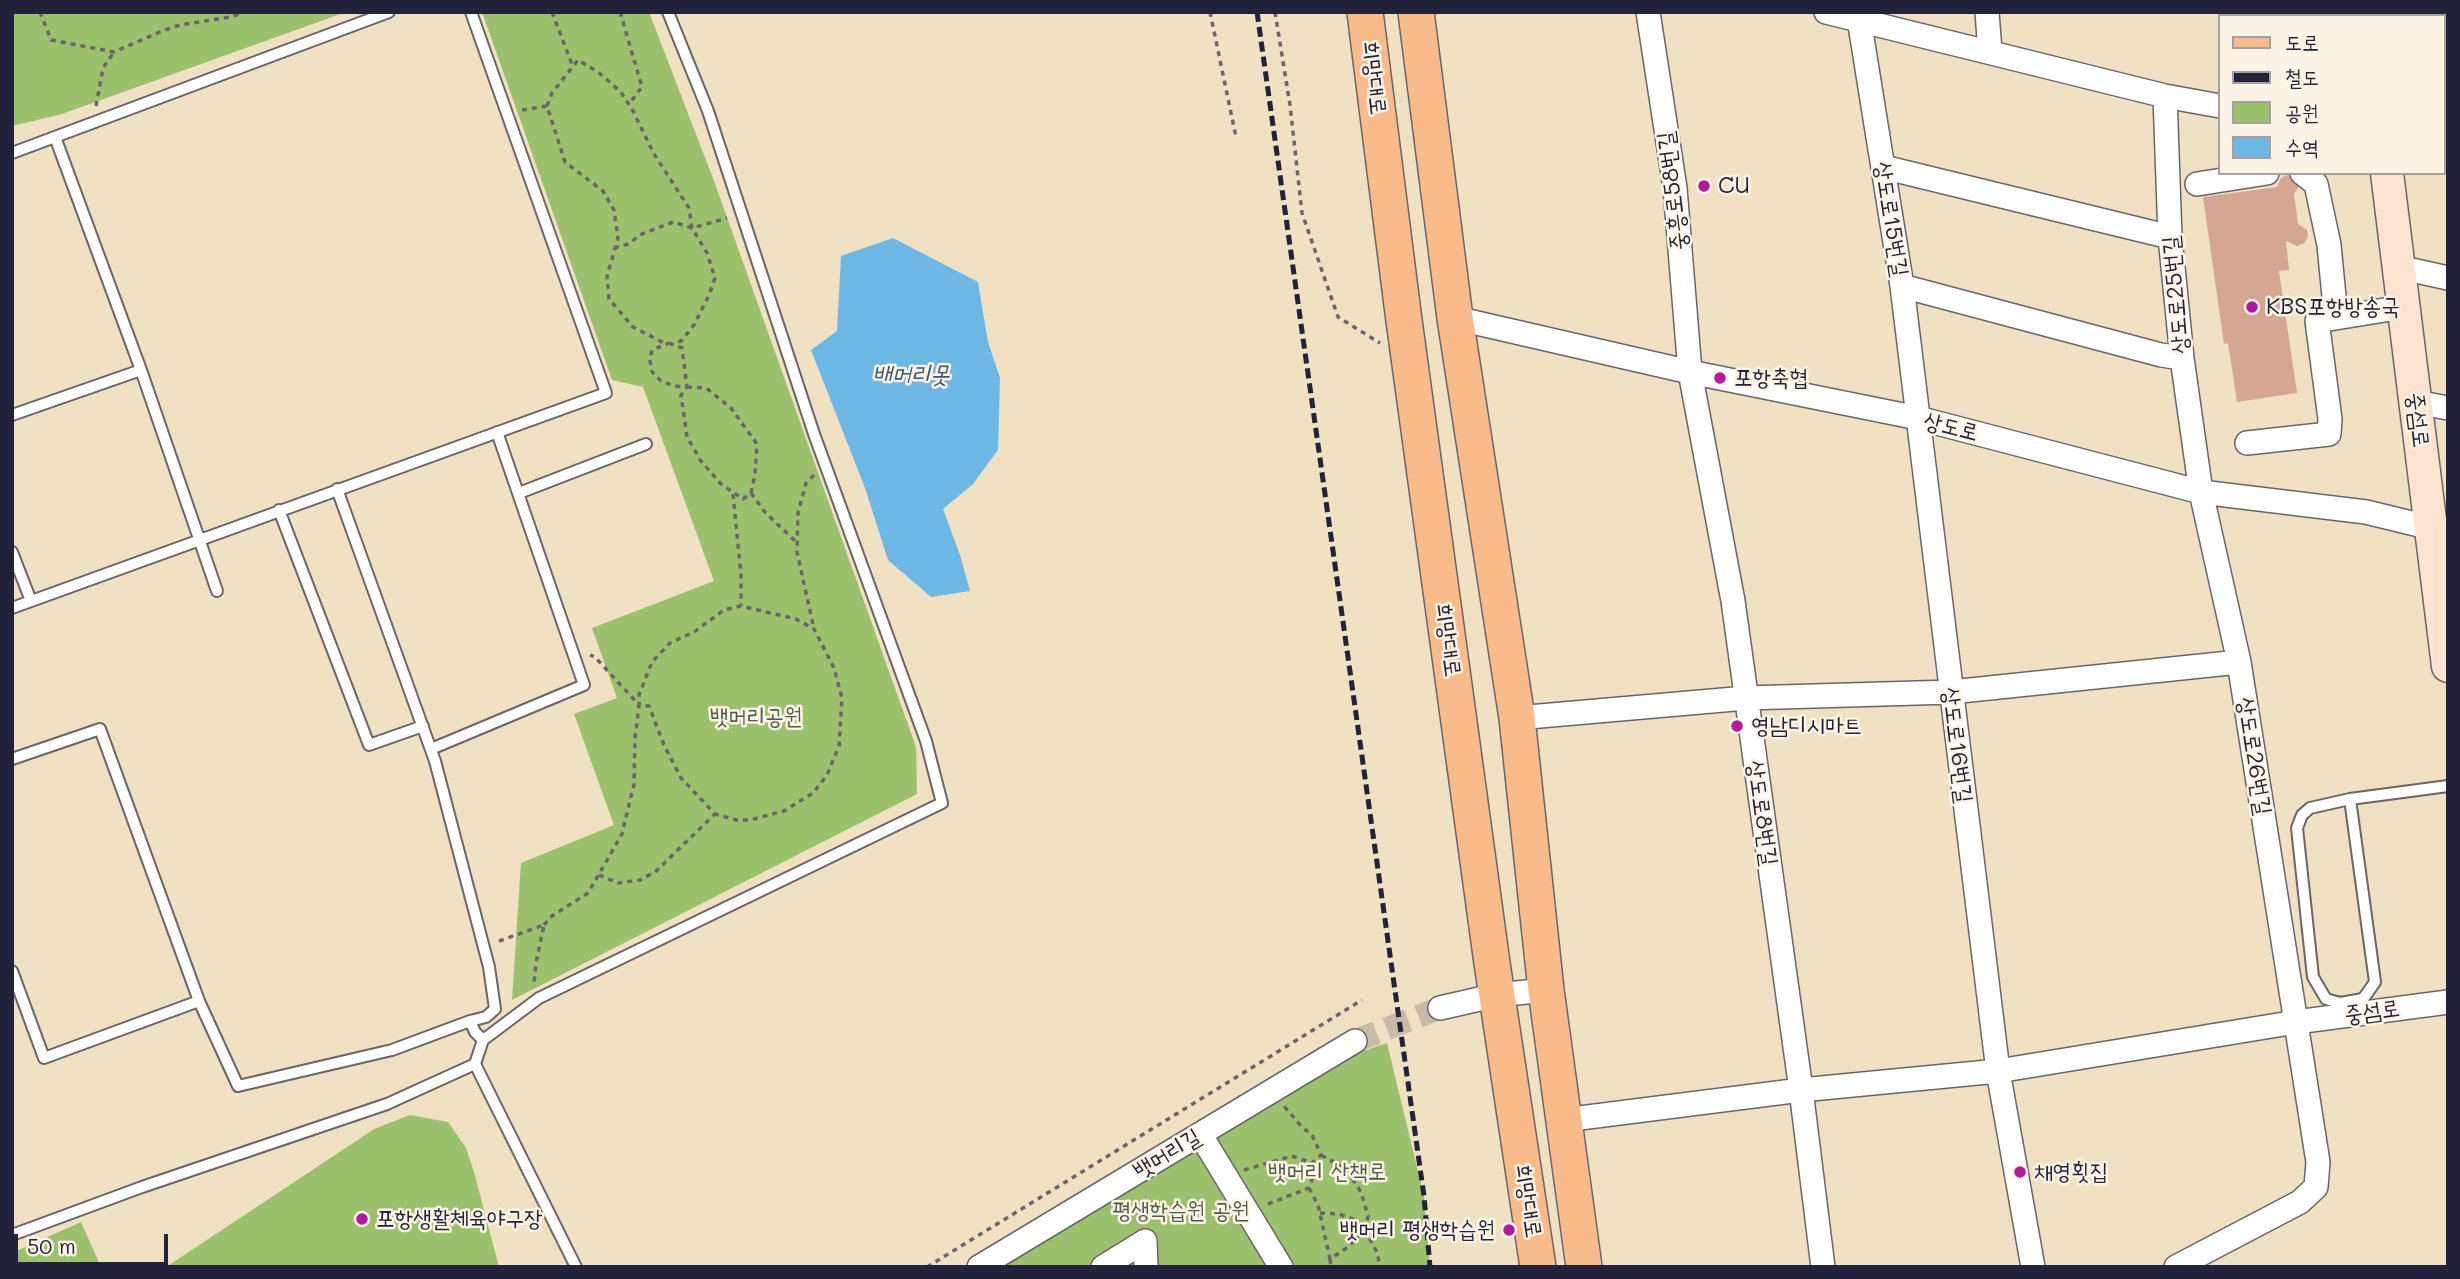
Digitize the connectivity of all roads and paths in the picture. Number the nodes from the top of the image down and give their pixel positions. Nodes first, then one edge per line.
1 (40, 12) edge
2 (245, 12) edge
3 (389, 12) edge
4 (471, 12) edge
5 (552, 12) edge
6 (620, 12) edge
7 (668, 12) edge
8 (1210, 12) edge
9 (1275, 12) edge
10 (1366, 12) edge
11 (1416, 12) edge
12 (1648, 12) edge
13 (1826, 12) edge
14 (1987, 12) edge
15 (1859, 19) junction
16 (114, 52) junction
17 (1990, 52) junction
18 (573, 68) junction
19 (2165, 96) junction
20 (629, 104) junction
21 (547, 106) junction
22 (2218, 106) edge
23 (507, 113) junction
24 (93, 123) junction
25 (55, 137) junction
26 (1236, 137) dead end
27 (12, 153) edge
28 (1883, 167) junction
29 (2254, 175) edge
30 (2305, 175) edge
31 (2387, 175) edge
32 (2197, 184) dead end
33 (741, 214) junction
34 (692, 228) junction
35 (2170, 237) junction
36 (614, 248) junction
37 (2399, 267) junction
38 (2448, 278) edge
39 (1902, 286) junction
40 (2403, 307) junction
41 (2336, 317) junction
42 (1455, 318) junction
43 (666, 344) junction
44 (675, 345) junction
45 (2182, 358) junction
46 (1410, 363) junction
47 (141, 370) junction
48 (1690, 372) junction
49 (687, 387) junction
50 (2415, 402) junction
51 (2448, 408) edge
52 (12, 415) edge
53 (1919, 418) junction
54 (497, 432) junction
55 (2247, 443) dead end
56 (646, 444) dead end
57 (824, 463) junction
58 (337, 489) junction
59 (2201, 492) junction
60 (519, 493) junction
61 (751, 493) junction
62 (733, 494) junction
63 (279, 510) junction
64 (2439, 530) edge
65 (200, 539) junction
66 (798, 544) junction
67 (12, 552) edge
68 (217, 592) dead end
69 (31, 601) junction
70 (741, 607) junction
71 (12, 608) edge
72 (814, 629) junction
73 (572, 648) junction
74 (2239, 662) junction
75 (2448, 666) edge
76 (1951, 692) junction
77 (1746, 698) junction
78 (639, 705) junction
79 (1517, 718) junction
80 (423, 726) junction
81 (431, 749) junction
82 (12, 759) edge
83 (2448, 786) edge
84 (2350, 799) junction
85 (715, 814) junction
86 (599, 875) junction
87 (544, 925) junction
88 (484, 947) junction
89 (12, 971) edge
90 (1546, 990) junction
91 (1497, 995) junction
92 (1362, 1000) dead end
93 (199, 1001) junction
94 (2448, 1002) edge
95 (532, 1003) junction
96 (1440, 1008) tunnel mouth
97 (470, 1021) junction
98 (2297, 1022) junction
99 (483, 1040) junction
100 (1354, 1041) tunnel mouth
101 (475, 1063) junction
102 (1997, 1071) junction
103 (1801, 1090) junction
104 (1271, 1091) junction
105 (1564, 1120) junction
106 (1200, 1134) junction
107 (1321, 1155) junction
108 (1312, 1163) junction
109 (1226, 1177) junction
110 (1309, 1188) junction
111 (1320, 1213) junction
112 (1254, 1222) junction
113 (1364, 1230) junction
114 (12, 1235) edge
115 (1330, 1259) junction
116 (576, 1267) edge
117 (927, 1267) edge
118 (979, 1267) edge
119 (1103, 1267) edge
120 (1146, 1267) edge
121 (1282, 1267) edge
122 (1331, 1267) edge
123 (1380, 1267) edge
124 (1538, 1267) edge
125 (1584, 1267) edge
126 (1823, 1267) edge
127 (2033, 1267) edge
128 (2176, 1267) edge

1 - 16 path
2 - 16 path
3 - 24 lane
4 - 23 lane
5 - 18 path
6 - 20 path
7 - 33 lane
8 - 26 path
9 - 46 path
10 - 46 main road, 희망대로
11 - 42 main road, 희망대로
12 - 48 street, 중흥로58번길
13 - 15 street
14 - 17 street
15 - 17 street
15 - 28 street, 상도로15번길
16 - 24 path
17 - 19 street
18 - 20 path
18 - 21 path
19 - 22 street
19 - 35 street, 상도로25번길
20 - 34 path
21 - 23 path
21 - 36 path
23 - 54 lane
24 - 25 lane
25 - 27 lane
25 - 47 lane
28 - 35 street
28 - 39 street, 상도로15번길
29 - 32 street
30 - 41 street
31 - 37 main road, 중섬로
33 - 34 path
33 - 57 lane
34 - 36 path
34 - 44 path
35 - 45 street, 상도로25번길
36 - 43 path
37 - 38 street
37 - 40 main road, 중섬로
39 - 45 street
39 - 53 street, 상도로15번길
40 - 41 street
40 - 50 main road, 중섬로
41 - 55 street
42 - 48 street, 상도로
42 - 79 main road, 희망대로
43 - 44 path
43 - 49 path
44 - 49 path
45 - 59 street, 상도로25번길
46 - 91 main road, 희망대로
47 - 52 lane
47 - 65 lane
48 - 53 street, 상도로
48 - 77 street, 상도로8번길
49 - 61 path
49 - 62 path
50 - 51 street
50 - 64 main road, 중섬로
53 - 59 street, 상도로
53 - 76 street, 상도로16번길
54 - 58 lane
54 - 60 lane
56 - 60 lane
57 - 66 path
57 - 95 lane
58 - 63 lane
58 - 80 lane
59 - 64 street, 상도로
59 - 74 street, 상도로26번길
60 - 73 lane
61 - 62 path
61 - 66 path
62 - 70 path
63 - 65 lane
63 - 80 lane
64 - 75 main road, 중섬로
65 - 68 lane
65 - 69 lane
66 - 72 path
67 - 69 lane
69 - 71 lane
70 - 72 path
70 - 78 path
72 - 85 path
73 - 78 path
73 - 81 lane
74 - 76 street
74 - 98 street, 상도로26번길
76 - 77 street
76 - 102 street, 상도로16번길
77 - 79 street
77 - 103 street, 상도로8번길
78 - 85 path
78 - 86 path
79 - 90 main road, 희망대로
80 - 81 lane
81 - 88 lane
82 - 93 lane
83 - 84 lane
84 - 84 lane
85 - 86 path
86 - 87 path
87 - 88 path
87 - 95 path
88 - 97 lane
89 - 93 lane
90 - 91 street
90 - 105 main road, 희망대로
91 - 96 street
91 - 124 main road, 희망대로
92 - 117 path
93 - 97 lane
94 - 98 street, 중섬로
95 - 99 lane
97 - 99 lane
98 - 102 street
98 - 128 street, 상도로26번길
99 - 101 lane
100 - 104 street, 뱃머리길
101 - 114 lane
101 - 116 lane
102 - 103 street
102 - 127 street, 상도로16번길
103 - 105 street
103 - 126 street, 상도로8번길
104 - 106 street, 뱃머리길
104 - 107 path
105 - 125 main road, 희망대로
106 - 109 street
106 - 118 street, 뱃머리길
107 - 108 path
107 - 113 path
108 - 109 path
108 - 110 path
109 - 112 street
110 - 111 path
110 - 112 path
111 - 113 path
111 - 115 path
112 - 121 street
113 - 115 path
113 - 123 path
115 - 122 path
119 - 120 street

